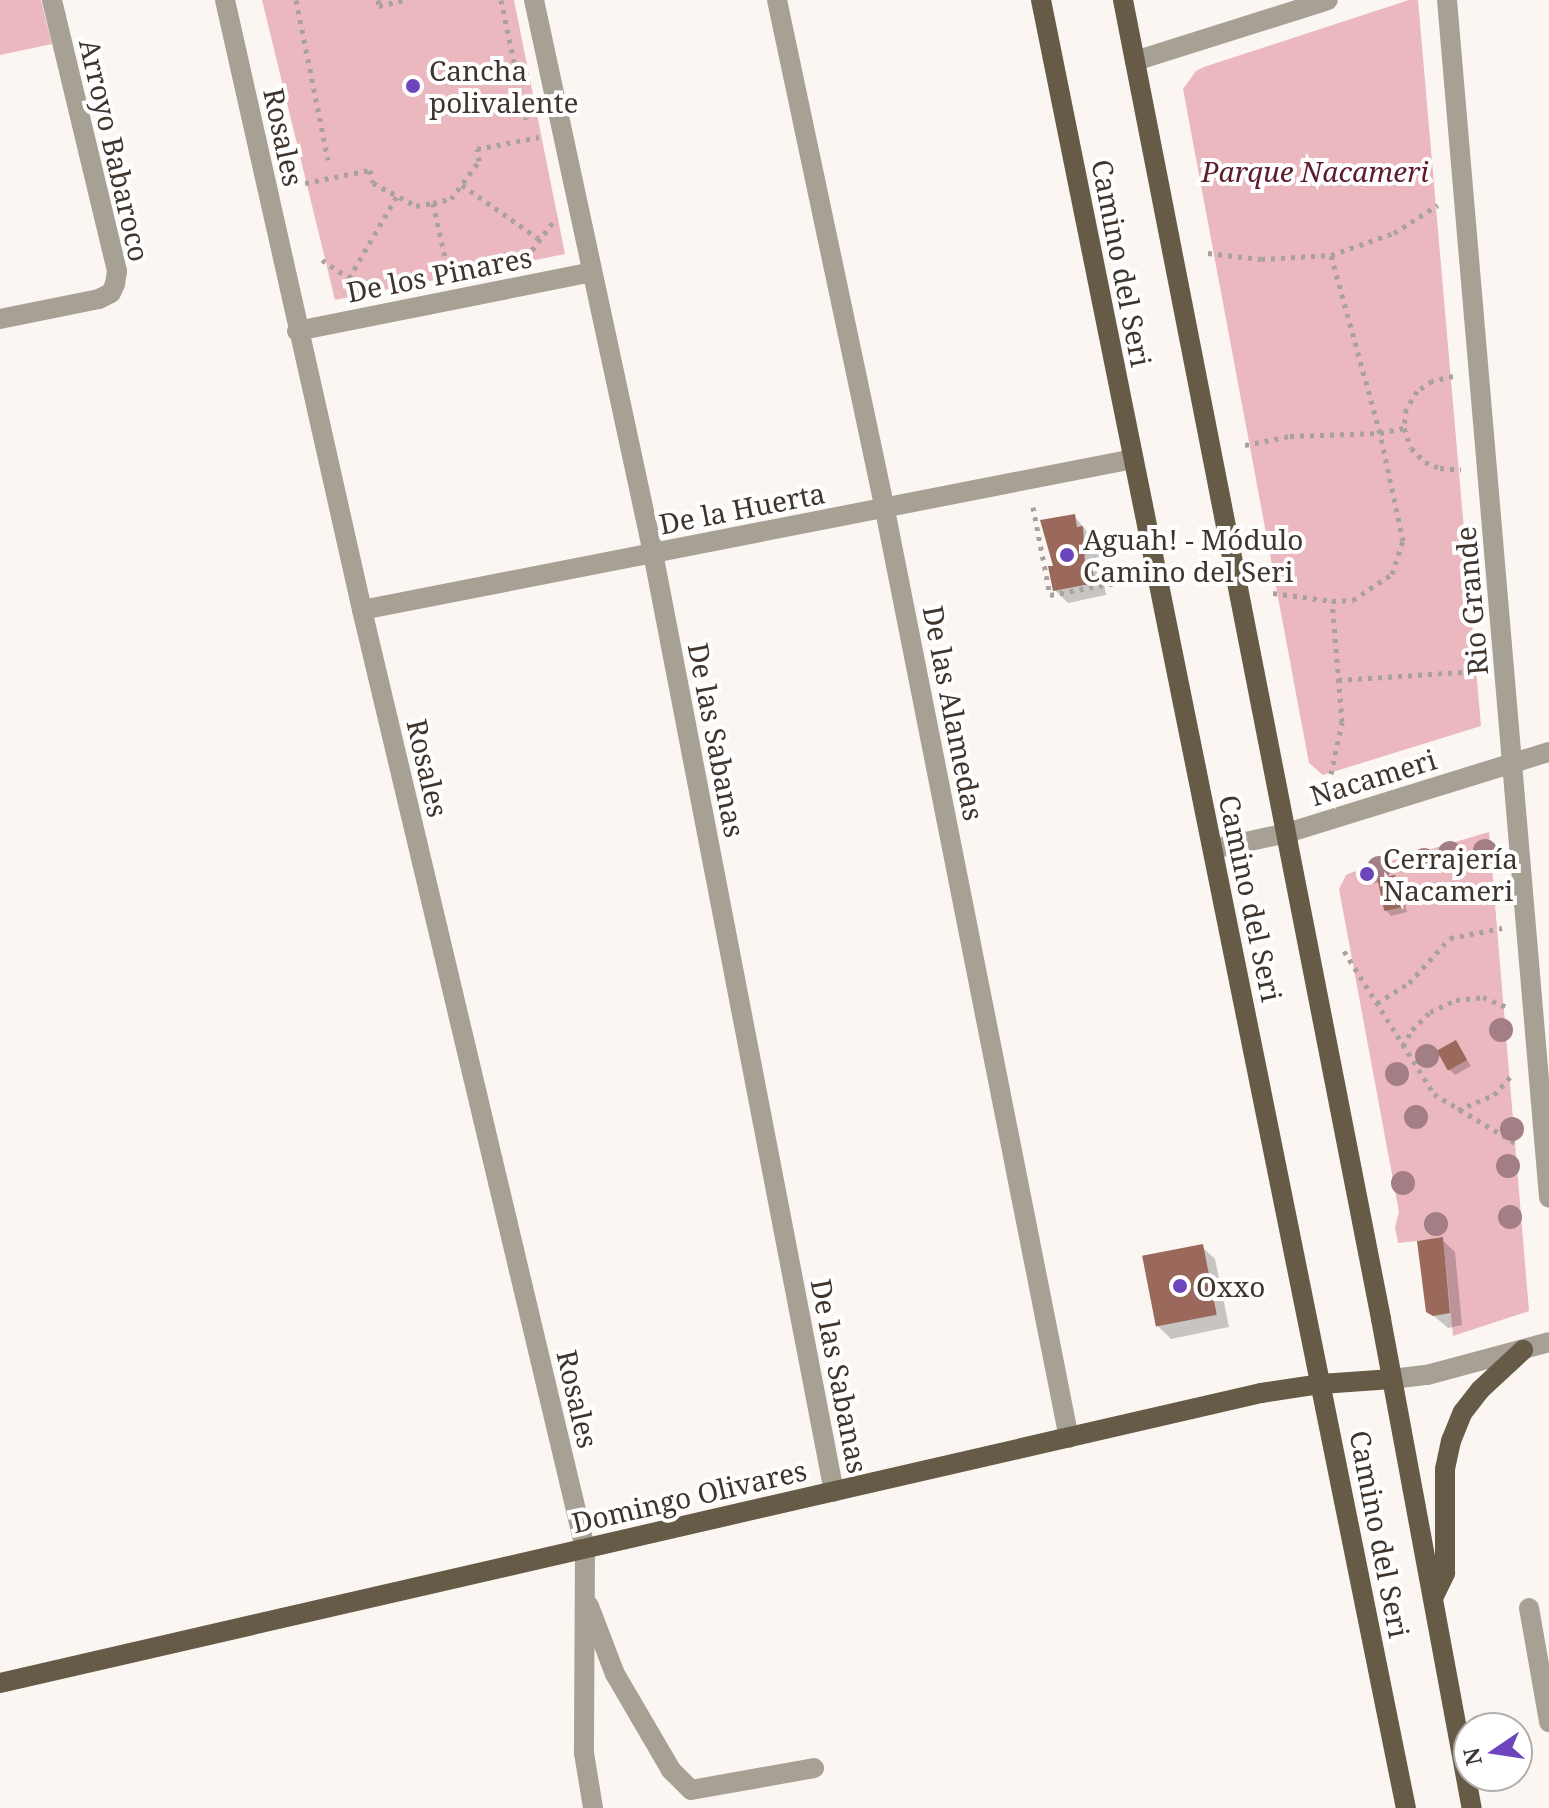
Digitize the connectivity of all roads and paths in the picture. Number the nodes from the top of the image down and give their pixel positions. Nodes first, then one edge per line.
1 (52, 0) edge
2 (225, 0) edge
3 (296, 0) edge
4 (378, 0) edge
5 (405, 0) edge
6 (501, 0) edge
7 (534, 0) edge
8 (777, 0) edge
9 (1041, 0) edge
10 (1123, 0) edge
11 (1328, 0) edge
12 (1447, 0) edge
13 (1135, 61) junction
14 (526, 119) dead end
15 (545, 136) dead end
16 (328, 160) dead end
17 (305, 183) dead end
18 (462, 185) junction
19 (397, 196) junction
20 (433, 203) junction
21 (1438, 204) dead end
22 (560, 212) dead end
23 (539, 239) junction
24 (1208, 253) dead end
25 (1331, 255) junction
26 (322, 260) dead end
27 (521, 265) dead end
28 (591, 272) junction
29 (349, 278) junction
30 (450, 280) dead end
31 (375, 294) dead end
32 (0, 319) edge
33 (297, 331) junction
34 (1453, 376) dead end
35 (1404, 428) junction
36 (1380, 433) junction
37 (1245, 445) dead end
38 (1133, 459) junction
39 (1461, 470) dead end
40 (1033, 507) dead end
41 (885, 510) junction
42 (1049, 545) dead end
43 (1041, 546) junction
44 (653, 553) junction
45 (1121, 582) dead end
46 (1273, 593) dead end
47 (1332, 601) junction
48 (362, 610) junction
49 (1478, 671) dead end
50 (1338, 680) junction
51 (1549, 752) edge
52 (1512, 763) junction
53 (1331, 774) dead end
54 (1287, 833) junction
55 (1213, 849) junction
56 (1502, 928) dead end
57 (1344, 951) dead end
58 (1377, 1003) junction
59 (1508, 1008) dead end
60 (1403, 1047) junction
61 (1514, 1071) dead end
62 (1458, 1110) junction
63 (1520, 1146) dead end
64 (1549, 1198) edge
65 (1549, 1342) edge
66 (1523, 1350) junction
67 (1392, 1379) junction
68 (1321, 1384) junction
69 (1069, 1438) junction
70 (834, 1492) junction
71 (585, 1548) junction
72 (585, 1594) junction
73 (1433, 1598) junction
74 (1529, 1608) dead end
75 (0, 1683) edge
76 (1549, 1722) edge
77 (814, 1768) dead end
78 (593, 1808) edge
79 (1406, 1808) edge
80 (1472, 1808) edge

1 - 32 street, Arroyo Babaroco
2 - 33 street, Rosales
3 - 16 path
4 - 5 path
6 - 14 path
7 - 28 street, De las Sabanas
8 - 41 street, De las Alamedas
9 - 38 main road, Camino del Seri
10 - 13 main road, Camino del Seri
11 - 13 street
12 - 52 street, Rio Grande
13 - 54 main road, Camino del Seri
15 - 18 path
17 - 19 path
18 - 20 path
18 - 23 path
19 - 20 path
19 - 29 path
20 - 30 path
21 - 25 path
22 - 23 path
23 - 27 path
24 - 25 path
25 - 36 path
26 - 29 path
28 - 33 street, De los Pinares
28 - 44 street, De las Sabanas
29 - 31 path
33 - 48 street, Rosales
34 - 35 path
35 - 36 path
35 - 39 path
36 - 37 path
36 - 47 path
38 - 41 street, De la Huerta
38 - 55 main road, Camino del Seri
40 - 43 path
41 - 44 street, De la Huerta
41 - 69 street, De las Alamedas
42 - 43 path
43 - 45 path
44 - 48 street, De la Huerta
44 - 70 street, De las Sabanas
46 - 47 path
47 - 50 path
48 - 71 street, Rosales
49 - 50 path
50 - 53 path
51 - 52 street, Nacameri
52 - 54 street, Nacameri
52 - 64 street, Rio Grande
54 - 55 street, Nacameri
54 - 67 main road, Camino del Seri
55 - 68 main road, Camino del Seri
56 - 58 path
57 - 58 path
58 - 60 path
59 - 60 path
60 - 62 path
61 - 62 path
62 - 63 path
65 - 66 street
66 - 67 street
66 - 73 main road
67 - 68 main road, Domingo Olivares
67 - 73 main road, Camino del Seri
68 - 69 main road, Domingo Olivares
68 - 79 main road, Camino del Seri
69 - 70 main road, Domingo Olivares
70 - 71 main road, Domingo Olivares
71 - 72 street, Rosales
71 - 75 main road, Domingo Olivares
72 - 77 street
72 - 78 street, Rosales
73 - 80 main road, Camino del Seri
74 - 76 street

